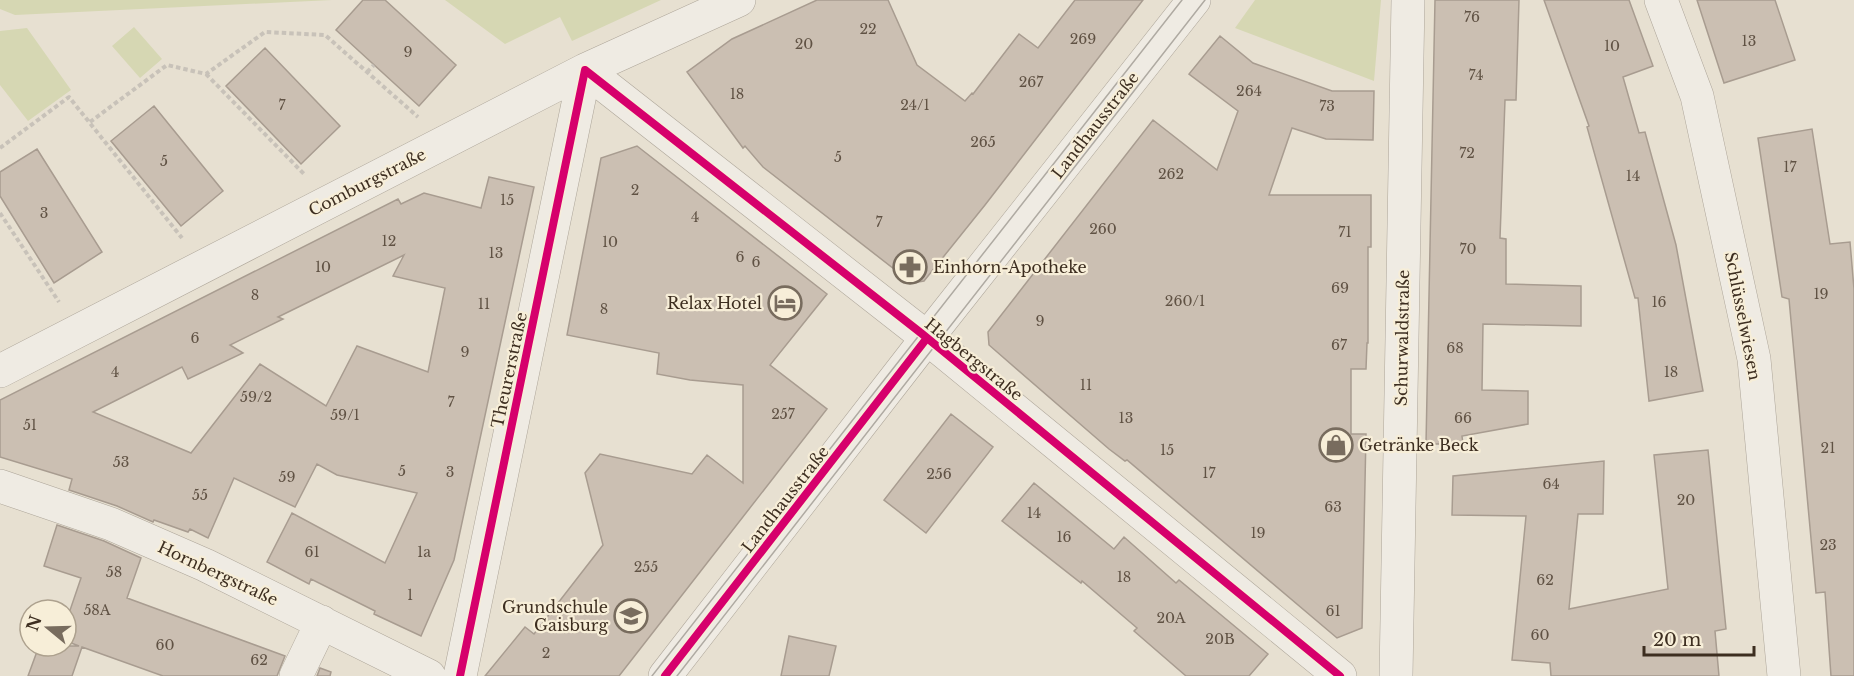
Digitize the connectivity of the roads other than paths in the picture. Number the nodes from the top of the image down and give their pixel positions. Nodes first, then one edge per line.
1 (738, 0) edge
2 (1194, 0) edge
3 (1408, 0) edge
4 (1661, 0) edge
5 (585, 70) junction
6 (927, 338) junction
7 (0, 371) edge
8 (0, 486) edge
9 (322, 622) junction
10 (296, 676) edge
11 (429, 676) edge
12 (459, 676) edge
13 (665, 676) edge
14 (1340, 676) edge
15 (1396, 676) edge
16 (1784, 676) edge

1 - 5 street, Comburgstraße
2 - 6 street, Landhausstraße
3 - 15 street, Schurwaldstraße
4 - 16 street, Schlüsselwiesen
5 - 6 street, Hagbergstraße
5 - 7 street, Comburgstraße
5 - 12 street, Theurerstraße
6 - 13 street, Landhausstraße
6 - 14 street, Hagbergstraße
8 - 9 street, Hornbergstraße
9 - 10 street
9 - 11 street, Hornbergstraße

